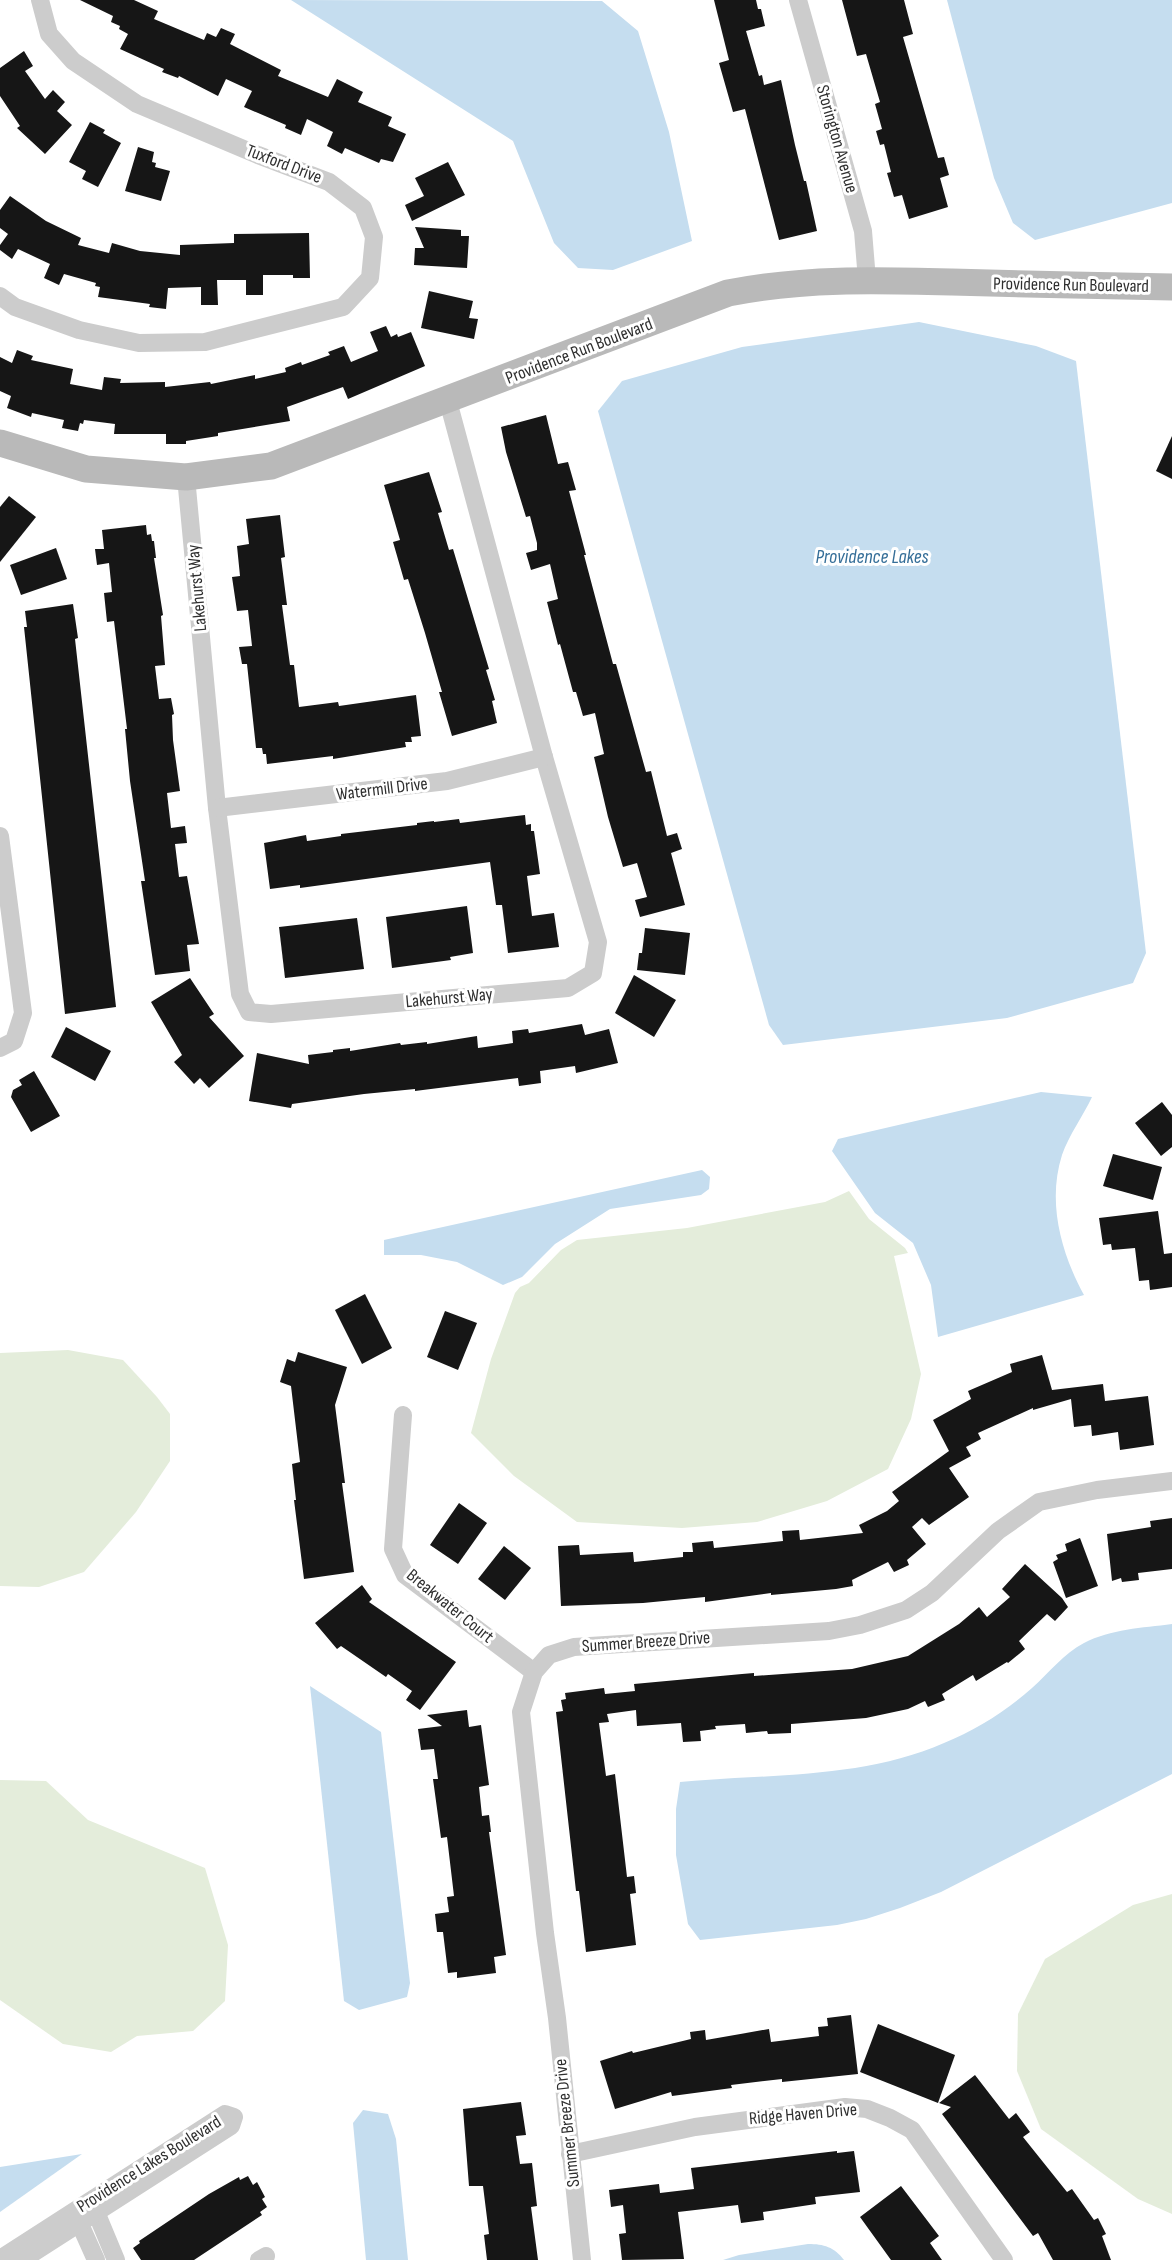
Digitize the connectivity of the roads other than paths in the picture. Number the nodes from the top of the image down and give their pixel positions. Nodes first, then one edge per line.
1 (40, 0) edge
2 (798, 0) edge
3 (867, 280) junction
4 (1172, 287) edge
5 (0, 296) edge
6 (448, 401) junction
7 (0, 443) edge
8 (186, 477) junction
9 (544, 757) junction
10 (217, 808) junction
11 (0, 837) edge
12 (0, 1048) edge
13 (403, 1415) dead end
14 (1172, 1481) edge
15 (534, 1672) junction
16 (570, 2154) junction
17 (96, 2212) junction
18 (79, 2223) junction
19 (0, 2259) edge
20 (22, 2260) edge
21 (96, 2260) edge
22 (116, 2260) edge
23 (582, 2260) edge
24 (1004, 2260) edge

1 - 5 street, Tuxford Drive
2 - 3 street, Storington Avenue
3 - 4 street, Providence Run Boulevard
3 - 6 street, Providence Run Boulevard
6 - 8 street, Providence Run Boulevard
6 - 9 street, Lakehurst Way
7 - 8 street, Providence Run Boulevard
8 - 10 street, Lakehurst Way
9 - 10 street, Watermill Drive
9 - 10 street, Lakehurst Way
11 - 12 street
13 - 15 street, Breakwater Court
14 - 15 street, Summer Breeze Drive
15 - 16 street, Summer Breeze Drive
16 - 23 street, Summer Breeze Drive
16 - 24 street, Ridge Haven Drive
17 - 18 street, Providence Lakes Boulevard
17 - 19 street, Providence Lakes Boulevard
17 - 22 street
18 - 20 street, Providence Lakes Boulevard
18 - 21 street

